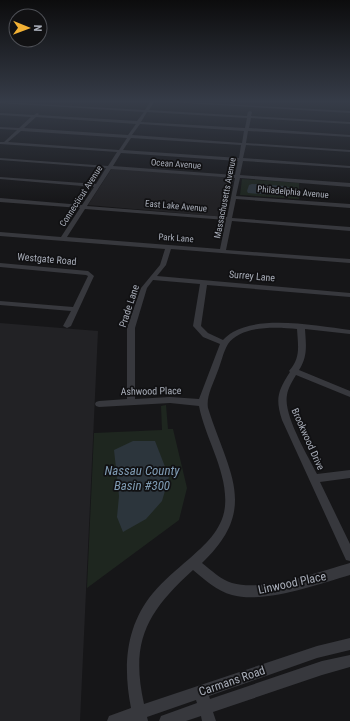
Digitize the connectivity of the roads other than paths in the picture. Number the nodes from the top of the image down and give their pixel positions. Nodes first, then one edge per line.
1 (12, 136) edge
2 (124, 136) edge
3 (129, 136) junction
4 (246, 136) edge
5 (3, 143) edge
6 (244, 144) junction
7 (0, 148) edge
8 (120, 151) junction
9 (350, 151) edge
10 (0, 159) edge
11 (241, 160) junction
12 (109, 167) junction
13 (350, 167) edge
14 (238, 177) junction
15 (0, 178) edge
16 (350, 185) edge
17 (97, 186) junction
18 (234, 197) junction
19 (0, 200) edge
20 (350, 206) edge
21 (83, 207) junction
22 (229, 219) junction
23 (350, 229) edge
24 (0, 234) edge
25 (63, 239) junction
26 (169, 247) junction
27 (223, 251) junction
28 (350, 261) edge
29 (0, 265) edge
30 (152, 278) junction
31 (204, 282) junction
32 (350, 295) edge
33 (0, 303) edge
34 (75, 309) junction
35 (67, 326) dead end
36 (300, 327) junction
37 (350, 332) edge
38 (225, 343) junction
39 (293, 371) junction
40 (350, 394) edge
41 (131, 402) junction
42 (202, 403) junction
43 (99, 404) dead end
44 (350, 474) edge
45 (314, 479) junction
46 (350, 556) edge
47 (193, 563) junction
48 (350, 569) edge
49 (350, 644) edge
50 (350, 661) edge
51 (200, 692) junction
52 (207, 714) edge
53 (140, 717) edge
54 (114, 721) edge
55 (166, 721) edge

1 - 5 street
2 - 3 street
3 - 6 street
3 - 8 street, Connecticut Avenue
4 - 6 street, Massachusetts Avenue
5 - 7 street
5 - 8 street
6 - 9 street
6 - 11 street, Massachusetts Avenue
8 - 11 street
8 - 12 street, Connecticut Avenue
10 - 12 street, Ocean Avenue
11 - 13 street
11 - 14 street, Massachusetts Avenue
12 - 14 street, Ocean Avenue
12 - 17 street, Connecticut Avenue
14 - 16 street, Ocean Avenue
14 - 18 street, Massachusetts Avenue
15 - 17 street
17 - 21 street, Connecticut Avenue
18 - 20 street, Philadelphia Avenue
18 - 22 street, Massachusetts Avenue
19 - 21 street, East Lake Avenue
21 - 22 street, East Lake Avenue
21 - 25 street, Connecticut Avenue
22 - 23 street, East Lake Avenue
22 - 27 street, Massachusetts Avenue
24 - 25 street, Park Lane
25 - 26 street, Park Lane
26 - 27 street, Park Lane
26 - 30 street, Prade Lane
27 - 28 street, Park Lane
29 - 34 street, Westgate Road
30 - 31 street, Surrey Lane
30 - 41 street, Prade Lane
31 - 32 street, Surrey Lane
31 - 38 street
33 - 34 street
34 - 35 street
36 - 37 street
36 - 38 street
36 - 39 street, Brookwood Drive
38 - 42 street
39 - 40 street
39 - 45 street, Brookwood Drive
41 - 42 street, Ashwood Place
41 - 43 street, Ashwood Place
42 - 47 street
44 - 45 street
45 - 46 street, Brookwood Drive
47 - 48 street, Linwood Place
47 - 53 street
49 - 51 street, Carmans Road
50 - 52 street, Carmans Road
51 - 52 street
51 - 53 street, Carmans Road
52 - 55 street, Carmans Road
53 - 54 street, Carmans Road

